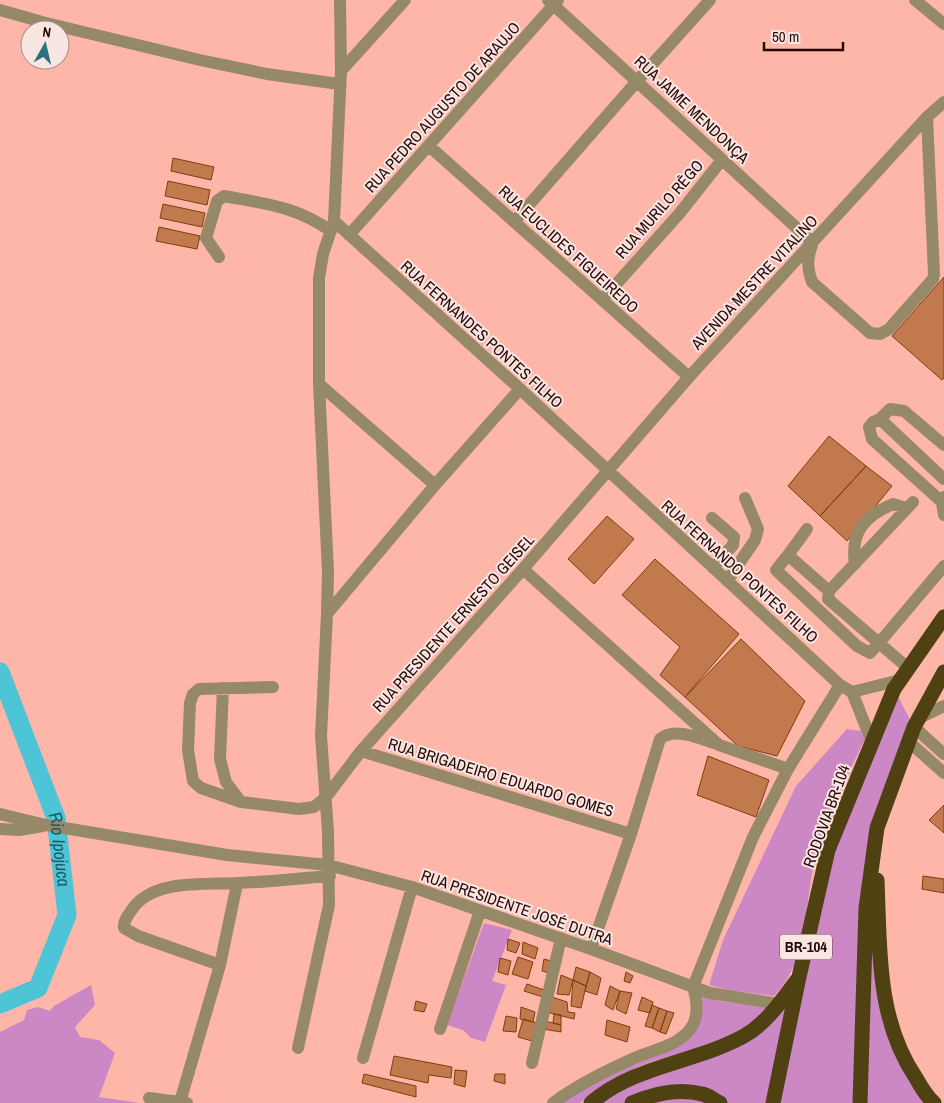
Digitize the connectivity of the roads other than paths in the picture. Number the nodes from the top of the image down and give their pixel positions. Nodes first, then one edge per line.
1 (340, 0) edge
2 (405, 0) edge
3 (710, 0) edge
4 (915, 0) edge
5 (554, 2) edge
6 (0, 10) edge
7 (944, 24) edge
8 (341, 71) junction
9 (638, 80) junction
10 (339, 84) junction
11 (944, 95) edge
12 (944, 102) edge
13 (927, 117) junction
14 (429, 146) junction
15 (721, 161) junction
16 (514, 222) junction
17 (332, 226) junction
18 (349, 235) junction
19 (812, 242) junction
20 (219, 257) dead end
21 (602, 300) junction
22 (689, 377) junction
23 (319, 384) junction
24 (520, 389) junction
25 (880, 419) junction
26 (944, 445) edge
27 (608, 472) junction
28 (944, 479) edge
29 (435, 484) junction
30 (745, 498) dead end
31 (943, 499) edge
32 (944, 515) edge
33 (712, 518) dead end
34 (807, 530) dead end
35 (788, 555) junction
36 (854, 564) junction
37 (944, 566) edge
38 (713, 568) junction
39 (523, 569) junction
40 (727, 581) junction
41 (829, 591) junction
42 (326, 614) junction
43 (944, 617) edge
44 (879, 643) junction
45 (944, 672) edge
46 (904, 674) junction
47 (840, 685) junction
48 (273, 686) dead end
49 (223, 688) junction
50 (944, 690) edge
51 (852, 692) junction
52 (926, 704) junction
53 (944, 706) edge
54 (913, 729) junction
55 (872, 742) junction
56 (719, 745) junction
57 (361, 751) junction
58 (944, 754) edge
59 (788, 769) junction
60 (944, 773) edge
61 (326, 798) junction
62 (241, 802) junction
63 (0, 814) edge
64 (51, 826) junction
65 (0, 829) edge
66 (631, 834) junction
67 (875, 843) junction
68 (329, 870) junction
69 (237, 884) junction
70 (412, 887) junction
71 (480, 911) junction
72 (561, 938) junction
73 (591, 949) junction
74 (220, 966) junction
75 (799, 977) junction
76 (693, 987) junction
77 (779, 1004) junction
78 (440, 1029) dead end
79 (298, 1048) dead end
80 (364, 1058) dead end
81 (532, 1063) dead end
82 (149, 1098) dead end
83 (184, 1103) edge
84 (554, 1103) edge
85 (590, 1103) edge
86 (632, 1103) edge
87 (720, 1103) edge
88 (774, 1103) edge
89 (860, 1103) edge
90 (934, 1103) edge

1 - 8 street
2 - 8 street
3 - 9 street
4 - 7 street
5 - 9 street, RUA JAIME MENDONÇA
5 - 14 street, RUA PEDRO AUGUSTO DE ARAUJO
6 - 10 street
8 - 10 street
9 - 15 street, RUA JAIME MENDONÇA
9 - 16 street
10 - 17 street
11 - 13 street, AVENIDA MESTRE VITALINO
12 - 13 street, AVENIDA MESTRE VITALINO
13 - 19 street, AVENIDA MESTRE VITALINO
13 - 19 street
14 - 16 street, RUA EUCLIDES FIGUEIREDO
14 - 18 street, RUA PEDRO AUGUSTO DE ARAUJO
15 - 19 street, RUA JAIME MENDONÇA
15 - 21 street, RUA MURILO RÊGO
16 - 21 street, RUA EUCLIDES FIGUEIREDO
17 - 18 street, RUA FERNANDES PONTES FILHO
17 - 20 street, RUA FERNANDES PONTES FILHO
17 - 23 street
18 - 24 street, RUA FERNANDES PONTES FILHO
19 - 22 street, AVENIDA MESTRE VITALINO
21 - 22 street, RUA EUCLIDES FIGUEIREDO
22 - 27 street, AVENIDA MESTRE VITALINO
23 - 29 street
23 - 42 street
24 - 27 street, RUA FERNANDES PONTES FILHO
24 - 29 street
25 - 26 street
25 - 28 street
25 - 31 street
27 - 38 street, RUA FERNANDO PONTES FILHO
27 - 39 street, RUA PRESIDENTE ERNESTO GEISEL
29 - 42 street
30 - 40 street
31 - 32 street
33 - 38 street
34 - 35 street
35 - 41 street
35 - 44 street
36 - 36 street
36 - 41 street
37 - 44 street
38 - 40 street, RUA FERNANDO PONTES FILHO
39 - 56 street
39 - 57 street, RUA PRESIDENTE ERNESTO GEISEL
40 - 47 street, RUA FERNANDO PONTES FILHO
41 - 44 street
42 - 61 street
43 - 46 highway, RODOVIA BR-104 / BR-104
44 - 46 street
45 - 52 highway
46 - 51 street
46 - 55 highway, RODOVIA BR-104 / BR-104
47 - 51 street, RUA FERNANDO PONTES FILHO
47 - 59 street
48 - 49 street
49 - 62 street
49 - 62 street
50 - 52 street
51 - 55 street
52 - 54 highway
53 - 54 street
54 - 58 street
54 - 60 street
54 - 67 highway
55 - 75 highway, RODOVIA BR-104 / BR-104
56 - 59 street
56 - 66 street
57 - 61 street, RUA PRESIDENTE ERNESTO GEISEL
57 - 66 street, RUA BRIGADEIRO EDUARDO GOMES
59 - 76 street
61 - 62 street
61 - 68 street
63 - 64 street
64 - 65 street
64 - 68 street
66 - 73 street
67 - 89 highway
67 - 90 highway
68 - 69 street
68 - 70 street, RUA PRESIDENTE JOSÉ DUTRA
68 - 79 street
69 - 74 street
69 - 74 street
70 - 71 street, RUA PRESIDENTE JOSÉ DUTRA
70 - 80 street
71 - 72 street, RUA PRESIDENTE JOSÉ DUTRA
71 - 78 street
72 - 73 street, RUA PRESIDENTE JOSÉ DUTRA
72 - 81 street
73 - 76 street, RUA PRESIDENTE JOSÉ DUTRA
74 - 83 street
75 - 77 highway
75 - 88 highway, RODOVIA BR-104 / BR-104
76 - 77 street, RUA PRESIDENTE JOSÉ DUTRA
76 - 84 street
77 - 85 highway
82 - 83 street
86 - 87 highway

